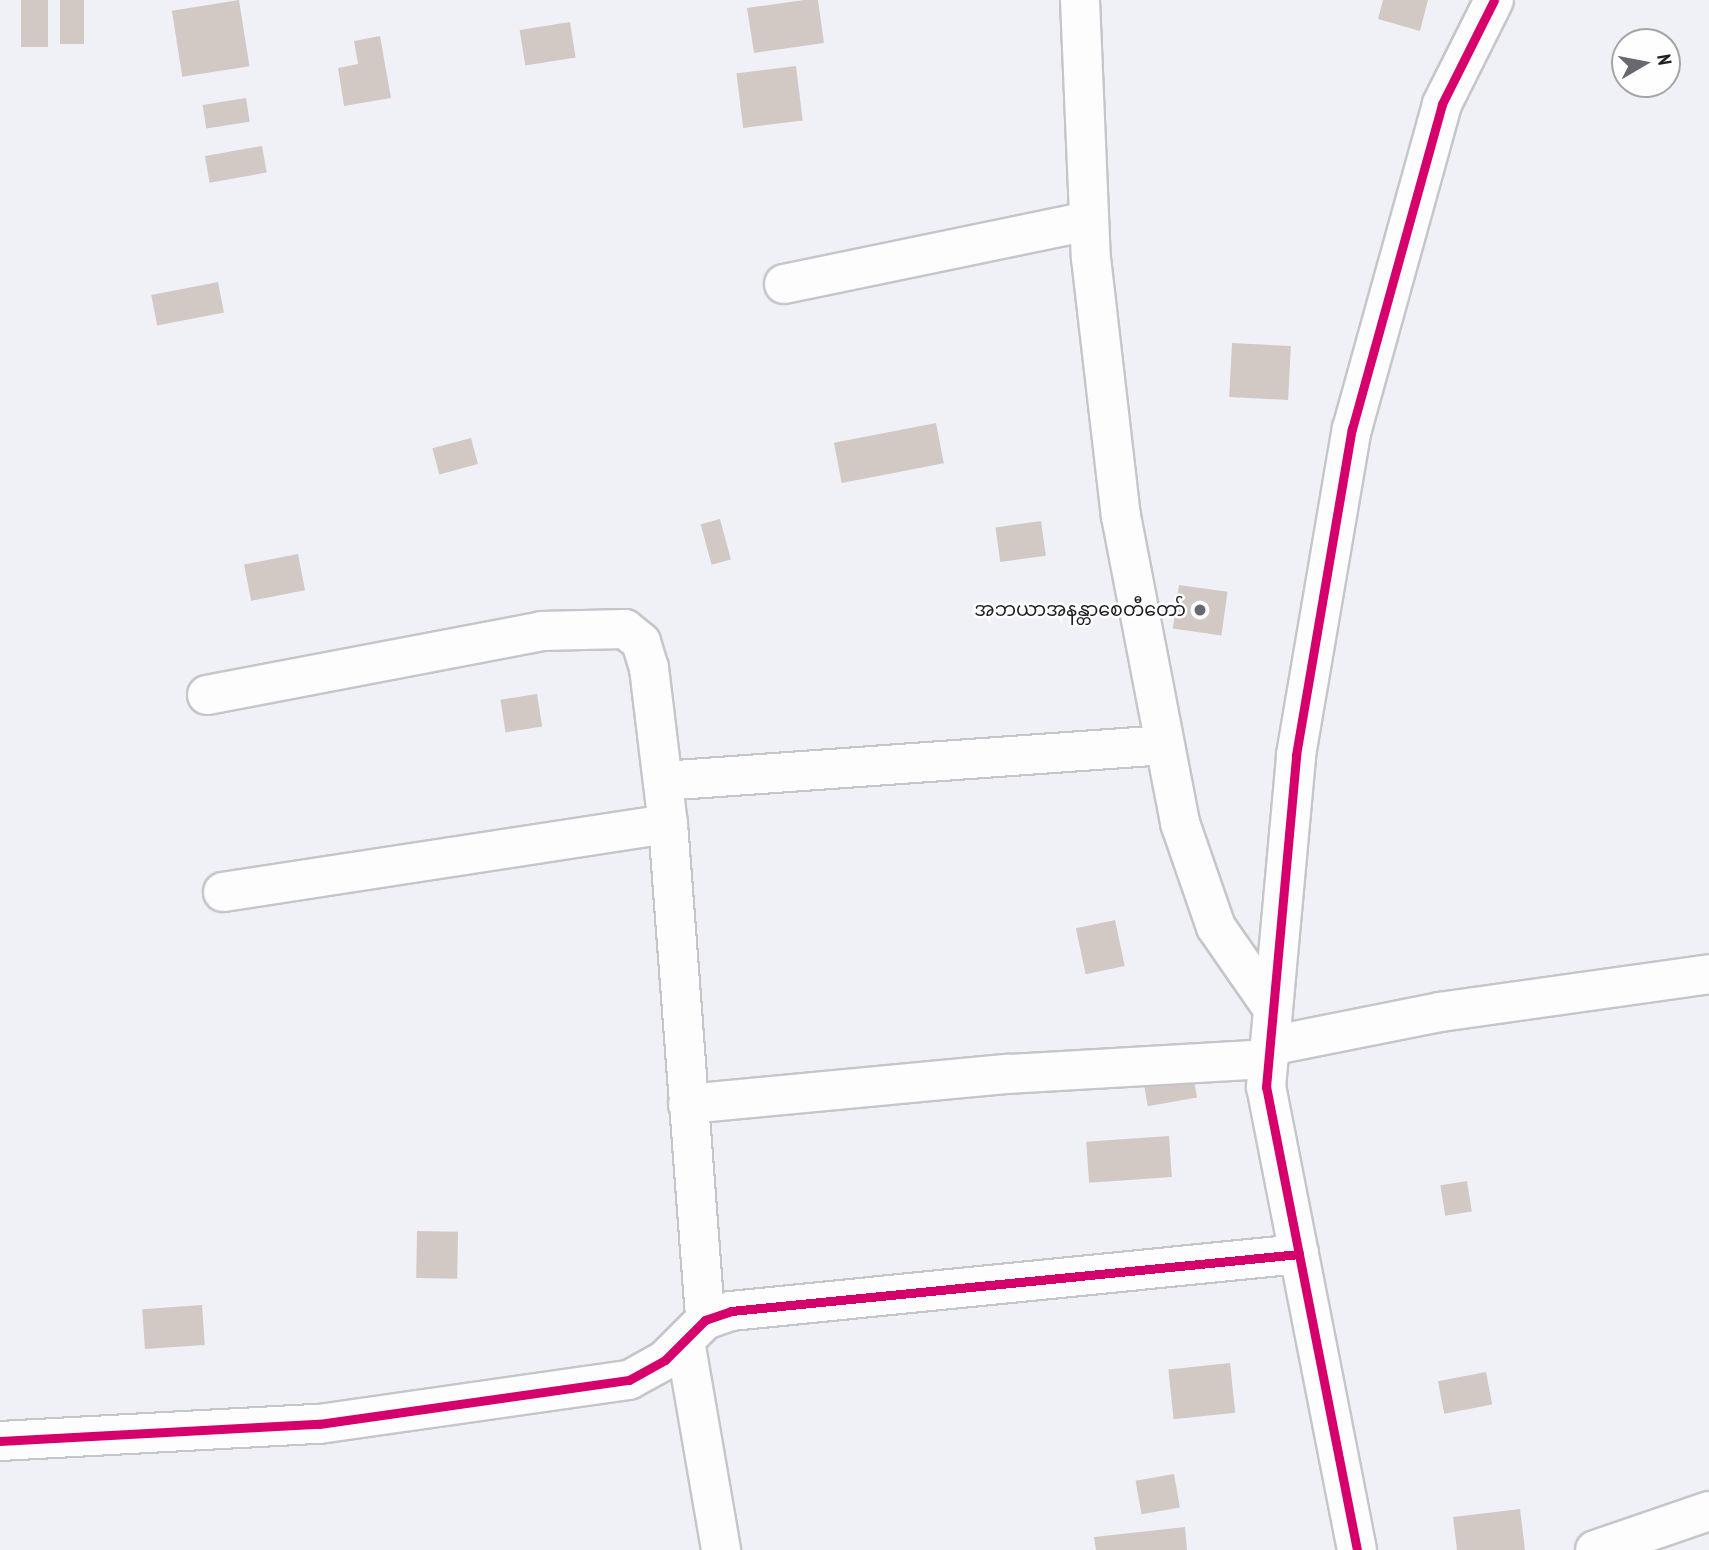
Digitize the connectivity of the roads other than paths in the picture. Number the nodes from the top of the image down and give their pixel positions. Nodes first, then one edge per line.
1 (1080, 0) edge
2 (1494, 0) edge
3 (1089, 221) junction
4 (784, 284) dead end
5 (207, 695) dead end
6 (1165, 745) junction
7 (663, 781) junction
8 (667, 824) junction
9 (223, 892) dead end
10 (1709, 974) edge
11 (1271, 1038) junction
12 (688, 1104) junction
13 (1299, 1254) junction
14 (695, 1330) junction
15 (0, 1441) edge
16 (1709, 1511) edge
17 (721, 1550) edge
18 (1357, 1550) edge
19 (1595, 1550) edge

1 - 3 street
2 - 11 street
3 - 4 street
3 - 6 street
5 - 7 street
6 - 7 street
6 - 11 street
7 - 8 street
8 - 9 street
8 - 12 street
10 - 11 street
11 - 12 street
11 - 13 street
12 - 14 street
13 - 14 street
13 - 18 street
14 - 15 street
14 - 17 street
16 - 19 street

